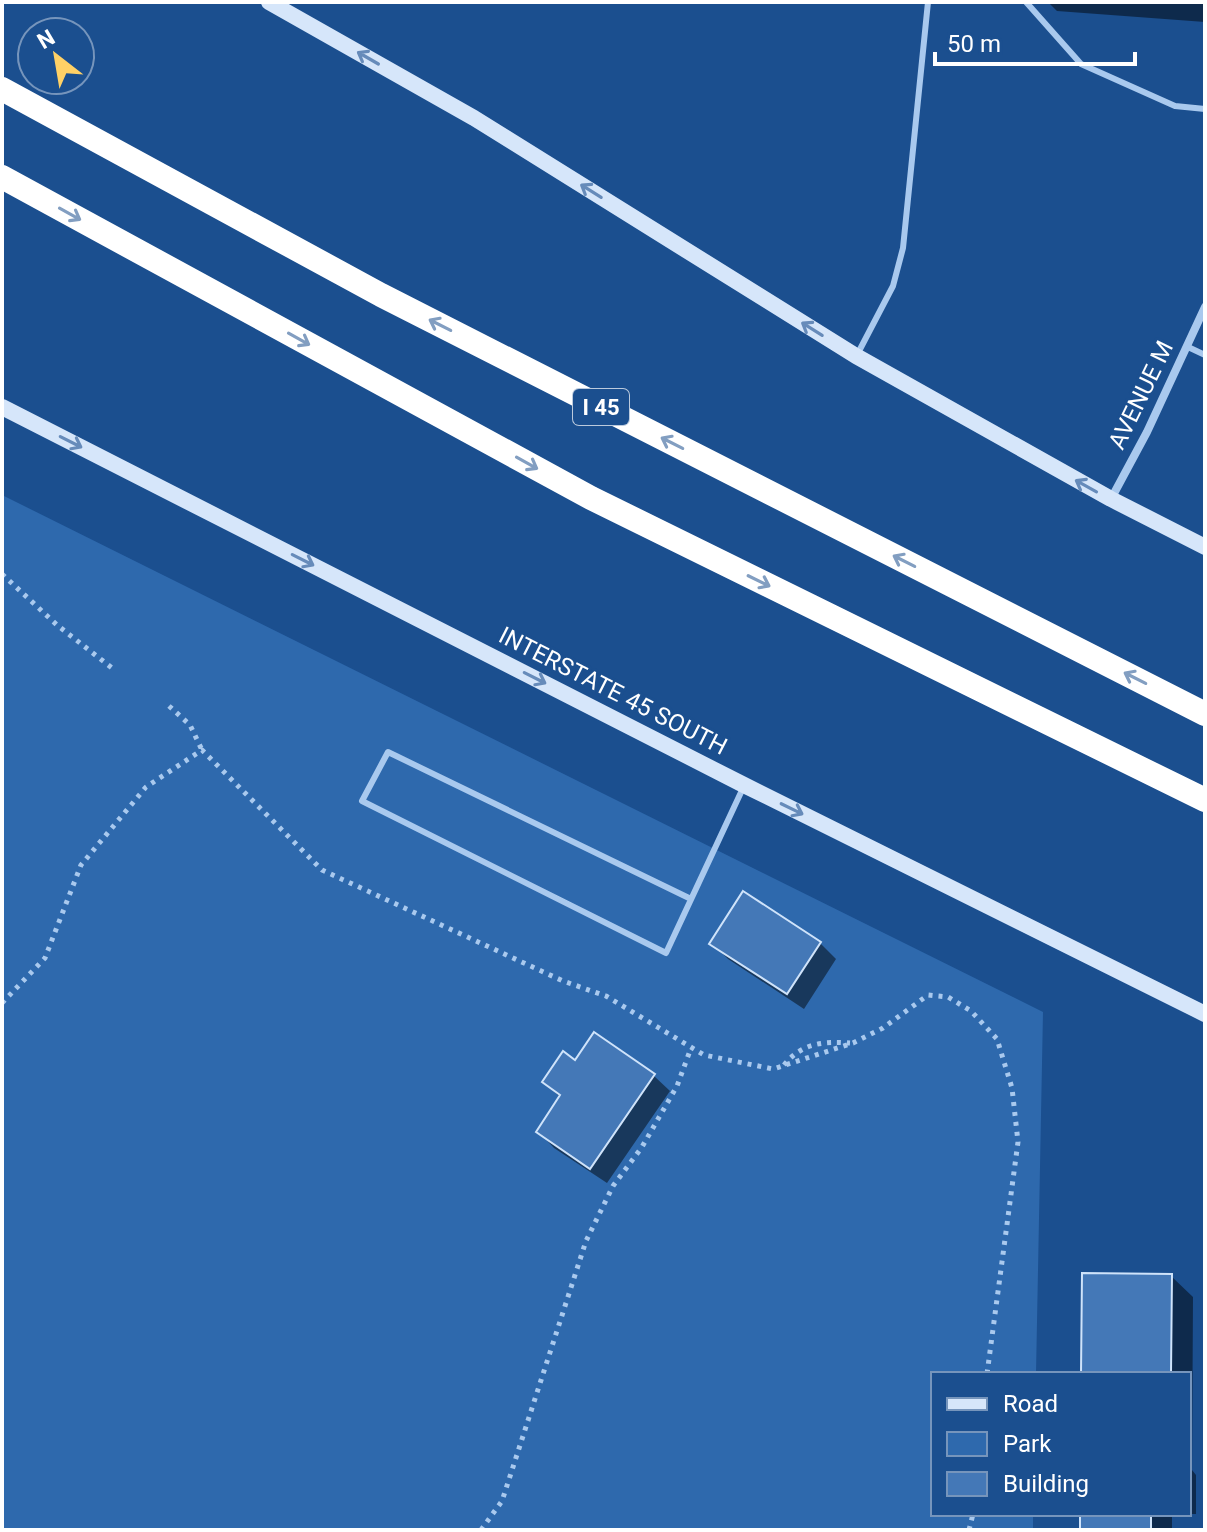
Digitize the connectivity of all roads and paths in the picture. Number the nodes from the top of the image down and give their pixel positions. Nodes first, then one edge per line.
1 (269, 2) edge
2 (928, 2) edge
3 (1026, 2) edge
4 (2, 89) edge
5 (1205, 109) edge
6 (2, 177) edge
7 (1205, 307) edge
8 (1188, 347) junction
9 (1205, 355) edge
10 (856, 356) junction
11 (2, 407) edge
12 (1111, 499) junction
13 (1205, 547) edge
14 (2, 574) edge
15 (112, 668) dead end
16 (169, 706) dead end
17 (1205, 714) edge
18 (202, 750) junction
19 (744, 785) junction
20 (1205, 800) edge
21 (691, 899) junction
22 (2, 1003) edge
23 (1205, 1014) edge
24 (853, 1043) junction
25 (691, 1048) junction
26 (783, 1066) junction
27 (987, 1372) edge
28 (481, 1530) edge

10 -> 1 main road
2 - 10 lane
3 - 5 lane
17 -> 4 highway, I 45
6 -> 20 highway
7 - 8 street, AVENUE M
8 - 9 lane
8 - 12 street, AVENUE M
12 -> 10 main road
11 -> 19 main road, INTERSTATE 45 SOUTH
12 - 13 main road
14 - 15 path
16 - 18 path
18 - 22 path
18 - 25 path
19 - 21 lane
19 -> 23 main road, INTERSTATE 45 SOUTH
21 - 21 lane
24 - 26 path
24 - 26 path
24 - 27 path
25 - 26 path
25 - 28 path

